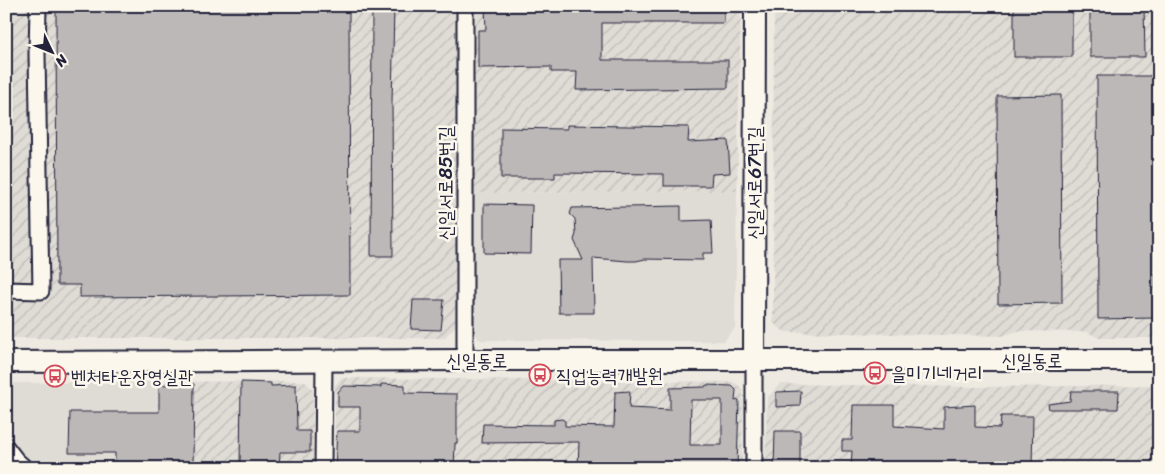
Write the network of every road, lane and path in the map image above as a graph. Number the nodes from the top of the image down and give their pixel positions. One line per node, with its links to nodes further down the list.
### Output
1 (38, 6): 4 (street)
2 (465, 6): 5 (street, 신일서로85번길)
3 (755, 6): 6 (main road, 신일서로67번길)
4 (6, 290)
5 (465, 360): 6 (main road, 신일동로); 8 (main road, 신일동로)
6 (754, 360): 7 (main road, 신일동로); 13 (street)
7 (1159, 360)
8 (324, 361): 9 (main road, 신일동로); 12 (street)
9 (6, 362)
10 (6, 447): 11 (street)
11 (25, 468)
12 (323, 468)
13 (754, 468)

